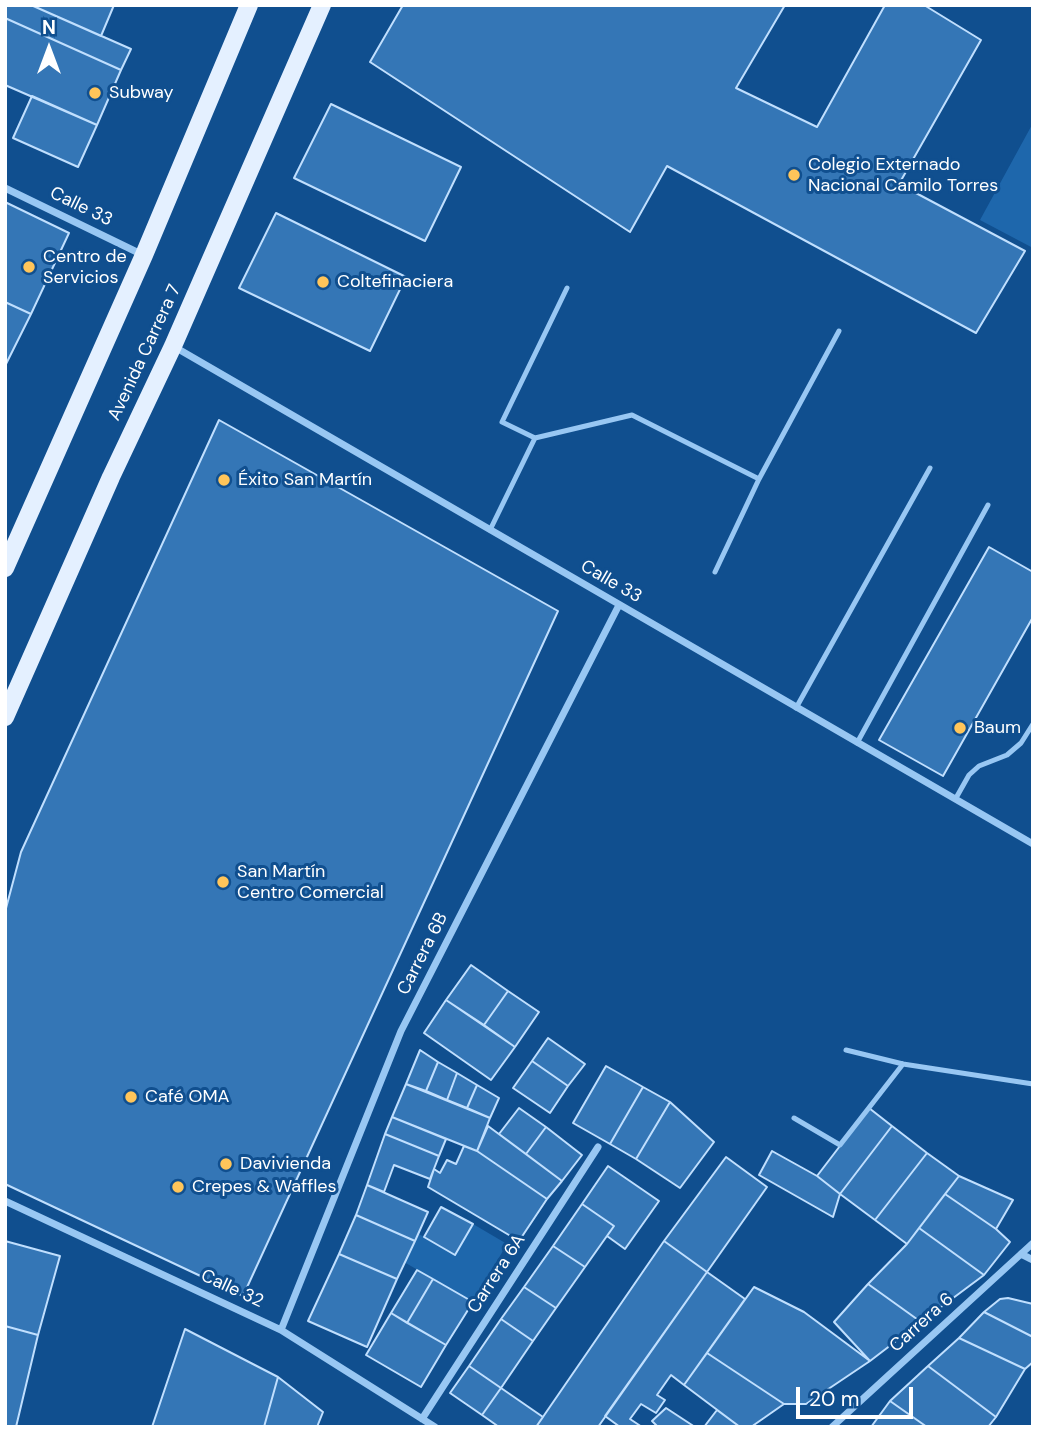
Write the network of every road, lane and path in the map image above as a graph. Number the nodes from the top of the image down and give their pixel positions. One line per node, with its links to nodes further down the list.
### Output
1 (249, 5): 4 (main road)
2 (322, 5): 7 (main road, Avenida Carrera 7)
3 (5, 188): 4 (street, Calle 33)
4 (144, 255): 13 (main road)
5 (567, 288): 8 (lane)
6 (839, 331): 10 (lane)
7 (173, 346): 12 (street, Calle 33); 17 (main road, Avenida Carrera 7)
8 (536, 438): 10 (lane); 12 (lane)
9 (930, 468): 16 (lane)
10 (759, 479): 14 (lane)
11 (988, 505): 19 (lane)
12 (489, 530): 15 (street, Calle 33)
13 (5, 568)
14 (715, 572)
15 (619, 604): 16 (street, Calle 33); 31 (street, Carrera 6B)
16 (796, 708): 19 (street, Calle 33)
17 (5, 717)
18 (1033, 724): 20 (lane)
19 (857, 743): 20 (street, Calle 33)
20 (956, 798): 21 (street, Calle 33)
21 (1033, 844)
22 (846, 1050): 23 (lane)
23 (903, 1064): 24 (lane); 25 (lane)
24 (1033, 1084)
25 (794, 1118)
26 (598, 1147): 32 (street, Carrera 6A)
27 (5, 1200): 31 (street, Calle 32)
28 (1033, 1243): 29 (street, Carrera 6)
29 (1021, 1254): 30 (street); 34 (street, Carrera 6)
30 (1033, 1260)
31 (281, 1330): 32 (street, Calle 32)
32 (422, 1419): 33 (street, Calle 32)
33 (435, 1427)
34 (832, 1427)

